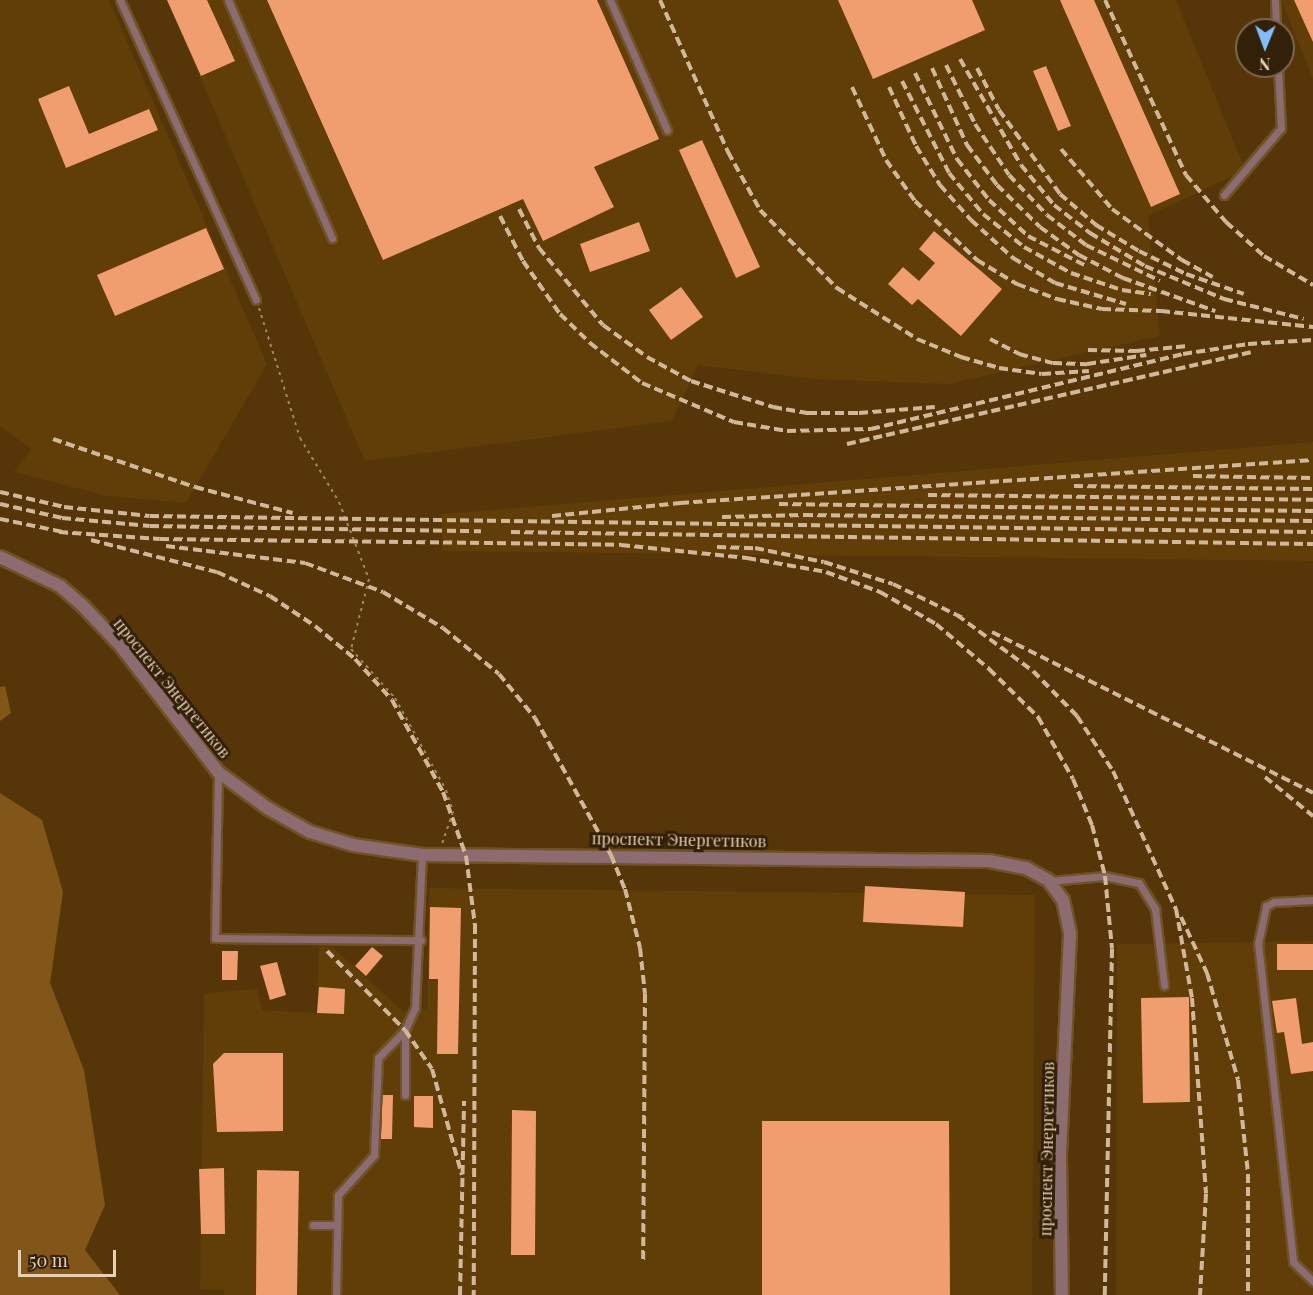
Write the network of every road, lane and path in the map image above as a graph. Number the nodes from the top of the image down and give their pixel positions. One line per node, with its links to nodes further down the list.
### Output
1 (120, 0): 10 (lane)
2 (228, 0): 9 (lane)
3 (610, 0): 7 (lane)
4 (1275, 0): 5 (lane)
5 (1276, 18)
6 (1279, 78): 8 (lane)
7 (667, 130)
8 (1224, 195)
9 (332, 238)
10 (256, 300): 14 (path)
11 (0, 556): 12 (street, проспект Энергетиков)
12 (218, 772): 13 (street, проспект Энергетиков); 17 (lane)
13 (422, 855): 14 (street, проспект Энергетиков); 17 (lane)
14 (439, 855): 15 (street, проспект Энергетиков)
15 (1049, 881): 18 (lane); 25 (street, проспект Энергетиков)
16 (1313, 900): 23 (lane)
17 (421, 939): 19 (lane)
18 (1164, 985)
19 (405, 1030): 20 (lane); 22 (lane)
20 (405, 1095)
21 (313, 1225): 22 (lane)
22 (337, 1225): 24 (lane)
23 (1313, 1281)
24 (336, 1295)
25 (1062, 1295)

